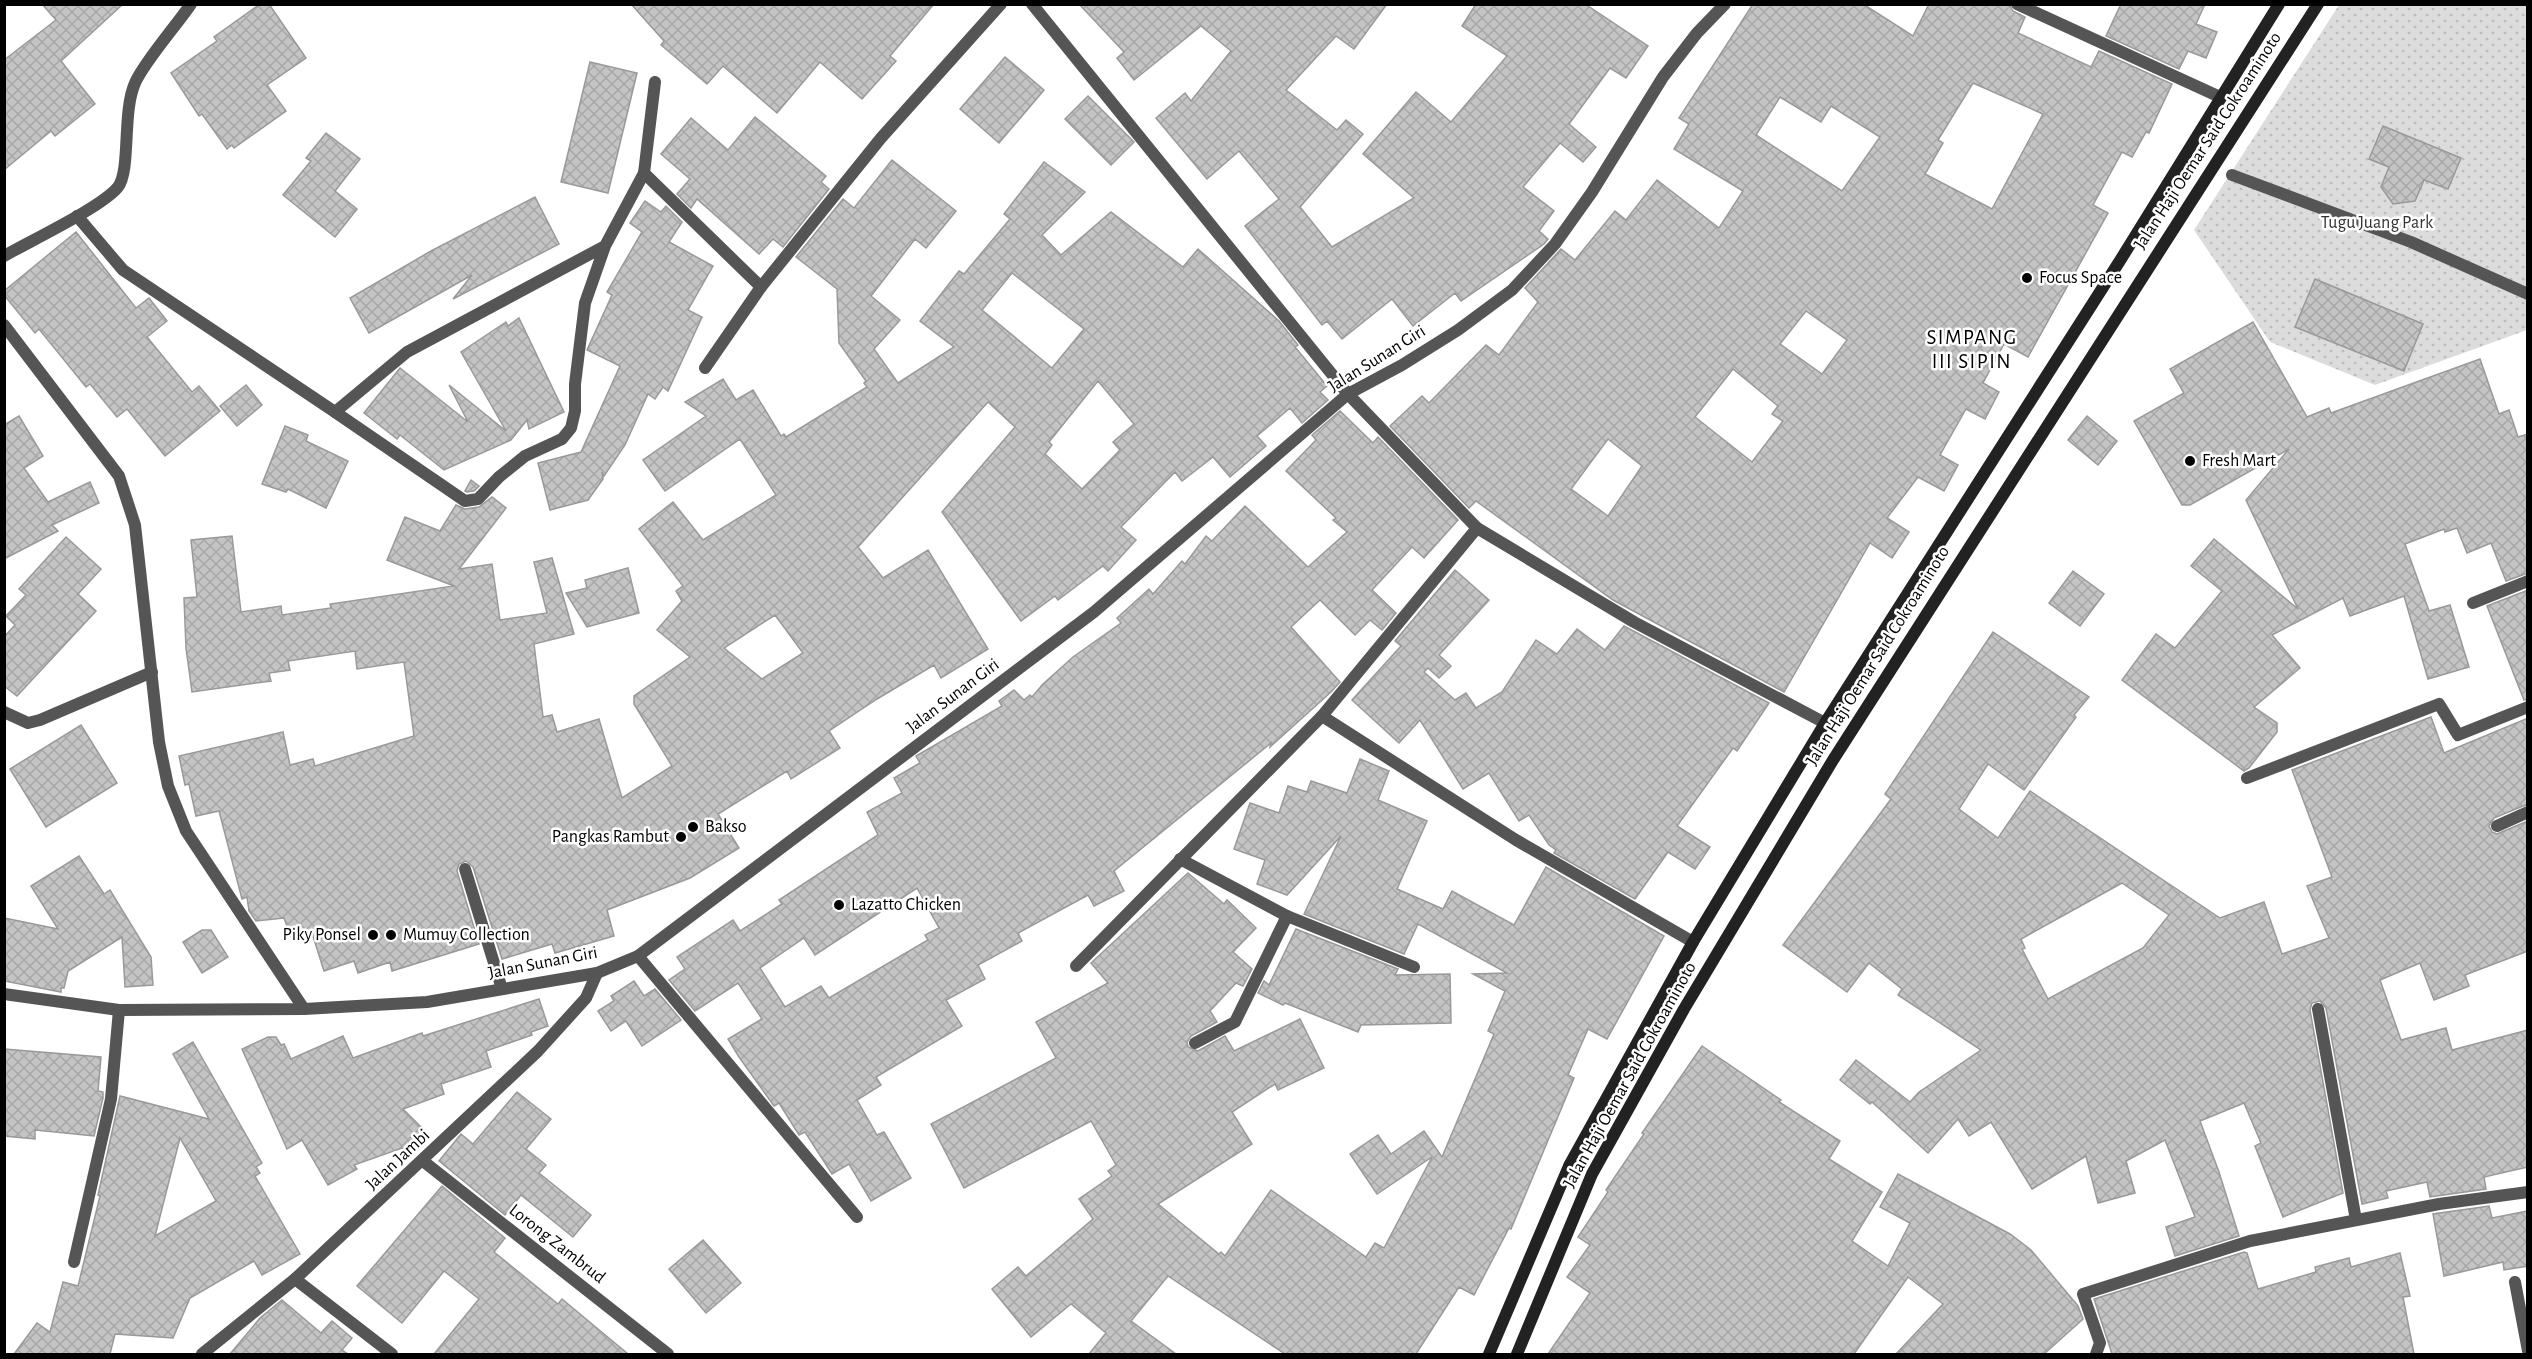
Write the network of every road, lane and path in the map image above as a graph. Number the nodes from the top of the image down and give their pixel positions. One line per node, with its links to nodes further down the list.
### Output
1 (191, 4): 12 (street)
2 (1001, 4): 15 (street)
3 (1032, 4): 19 (street)
4 (1725, 4): 19 (street, Jalan Sunan Giri)
5 (2017, 4): 9 (street)
6 (2279, 4): 9 (main road, Jalan Haji Oemar Said Cokroaminoto)
7 (2318, 4): 58 (main road, Jalan Haji Oemar Said Cokroaminoto)
8 (654, 82): 10 (street)
9 (2220, 97): 28 (main road, Jalan Haji Oemar Said Cokroaminoto)
10 (644, 173): 13 (street); 15 (street)
11 (2232, 175): 16 (street)
12 (77, 216): 14 (street); 20 (street)
13 (605, 246): 20 (street); 20 (street)
14 (4, 256)
15 (762, 286): 18 (street)
16 (2528, 294)
17 (4, 325): 24 (street)
18 (705, 368)
19 (1348, 394): 21 (street); 36 (street, Jalan Sunan Giri)
20 (334, 412)
21 (1477, 528): 27 (street); 28 (street)
22 (2528, 581): 23 (street)
23 (2474, 603)
24 (152, 672): 26 (street); 42 (street)
25 (2528, 707): 29 (street)
26 (4, 712)
27 (1322, 716): 32 (street); 35 (street)
28 (1825, 723): 35 (main road, Jalan Haji Oemar Said Cokroaminoto)
29 (2247, 778)
30 (2528, 812): 31 (street)
31 (2497, 826)
32 (1180, 859): 34 (street); 37 (street)
33 (465, 869): 40 (street)
34 (1287, 916): 38 (street); 45 (street)
35 (1693, 942): 57 (main road, Jalan Haji Oemar Said Cokroaminoto)
36 (638, 956): 39 (street, Jalan Sunan Giri); 48 (street)
37 (1076, 966)
38 (1414, 967)
39 (597, 973): 40 (street, Jalan Sunan Giri); 46 (street, Jalan Jambi)
40 (502, 990): 42 (street, Jalan Sunan Giri)
41 (4, 994): 44 (street, Jalan Sunan Giri)
42 (304, 1009): 44 (street, Jalan Sunan Giri)
43 (2318, 1009): 49 (street)
44 (119, 1010): 50 (street)
45 (1195, 1043)
46 (423, 1161): 51 (street, Jalan Jambi); 56 (street, Lorong Zambrud)
47 (2528, 1192): 49 (street)
48 (857, 1217)
49 (2356, 1220): 59 (street)
50 (74, 1262)
51 (295, 1279): 54 (street, Jalan Jambi); 55 (street)
52 (2515, 1282): 53 (street)
53 (2528, 1351)
54 (202, 1354)
55 (392, 1354)
56 (668, 1354)
57 (1489, 1354)
58 (1517, 1354)
59 (2096, 1354)

